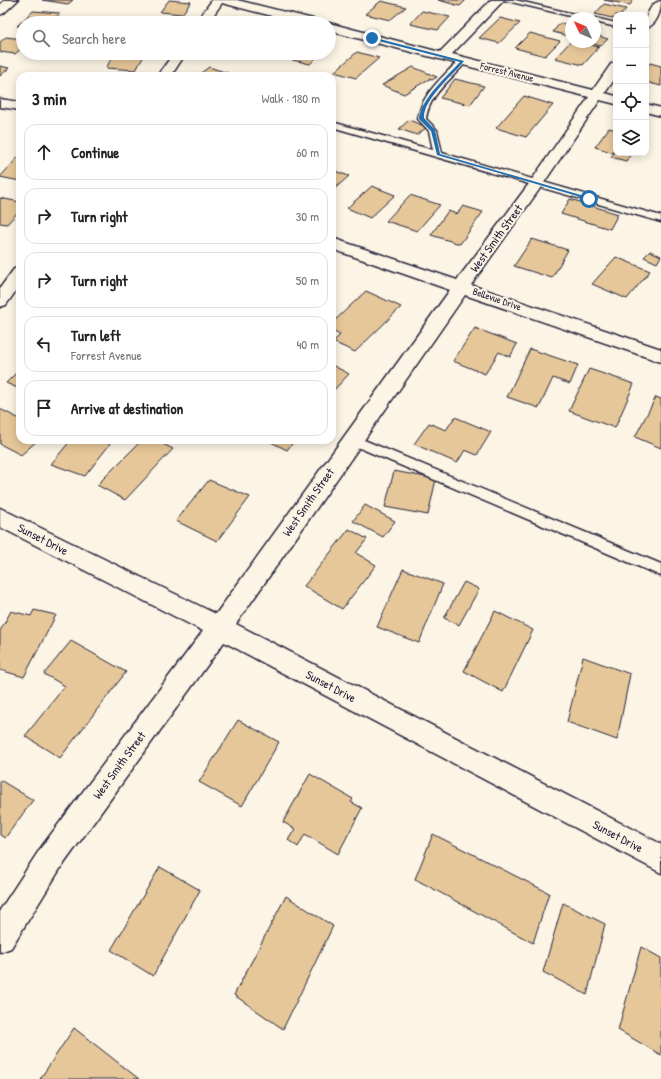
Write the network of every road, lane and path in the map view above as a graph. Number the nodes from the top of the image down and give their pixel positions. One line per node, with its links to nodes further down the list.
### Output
1 (12, 0): 7 (street)
2 (218, 0): 9 (street)
3 (223, 0): 10 (street)
4 (498, 0): 15 (street)
5 (506, 0): 8 (lane)
6 (661, 4): 11 (street)
7 (0, 12)
8 (565, 13)
9 (207, 16)
10 (286, 16)
11 (649, 20)
12 (601, 21): 13 (lane)
13 (613, 24)
14 (336, 29): 15 (street, Forrest Avenue)
15 (443, 56): 17 (street, Forrest Avenue)
16 (175, 60): 18 (street)
17 (463, 61): 20 (street, Forrest Avenue); 26 (lane)
18 (167, 72)
19 (613, 76): 20 (street, West Smith Street)
20 (606, 98): 27 (street, West Smith Street)
21 (0, 103): 22 (street)
22 (16, 105)
23 (649, 109): 24 (street)
24 (661, 112)
25 (336, 125): 26 (lane)
26 (438, 154): 27 (lane)
27 (536, 184): 28 (lane); 31 (street, West Smith Street)
28 (661, 219)
29 (336, 244): 31 (street, Bellevue Drive)
30 (16, 279): 32 (street)
31 (461, 286): 33 (street, Bellevue Drive); 34 (street, West Smith Street)
32 (0, 301)
33 (661, 356)
34 (352, 440): 36 (lane); 37 (street, West Smith Street)
35 (0, 517): 37 (street, Sunset Drive)
36 (661, 570)
37 (220, 628): 38 (street, Sunset Drive); 39 (street, West Smith Street)
38 (661, 859)
39 (0, 935)

